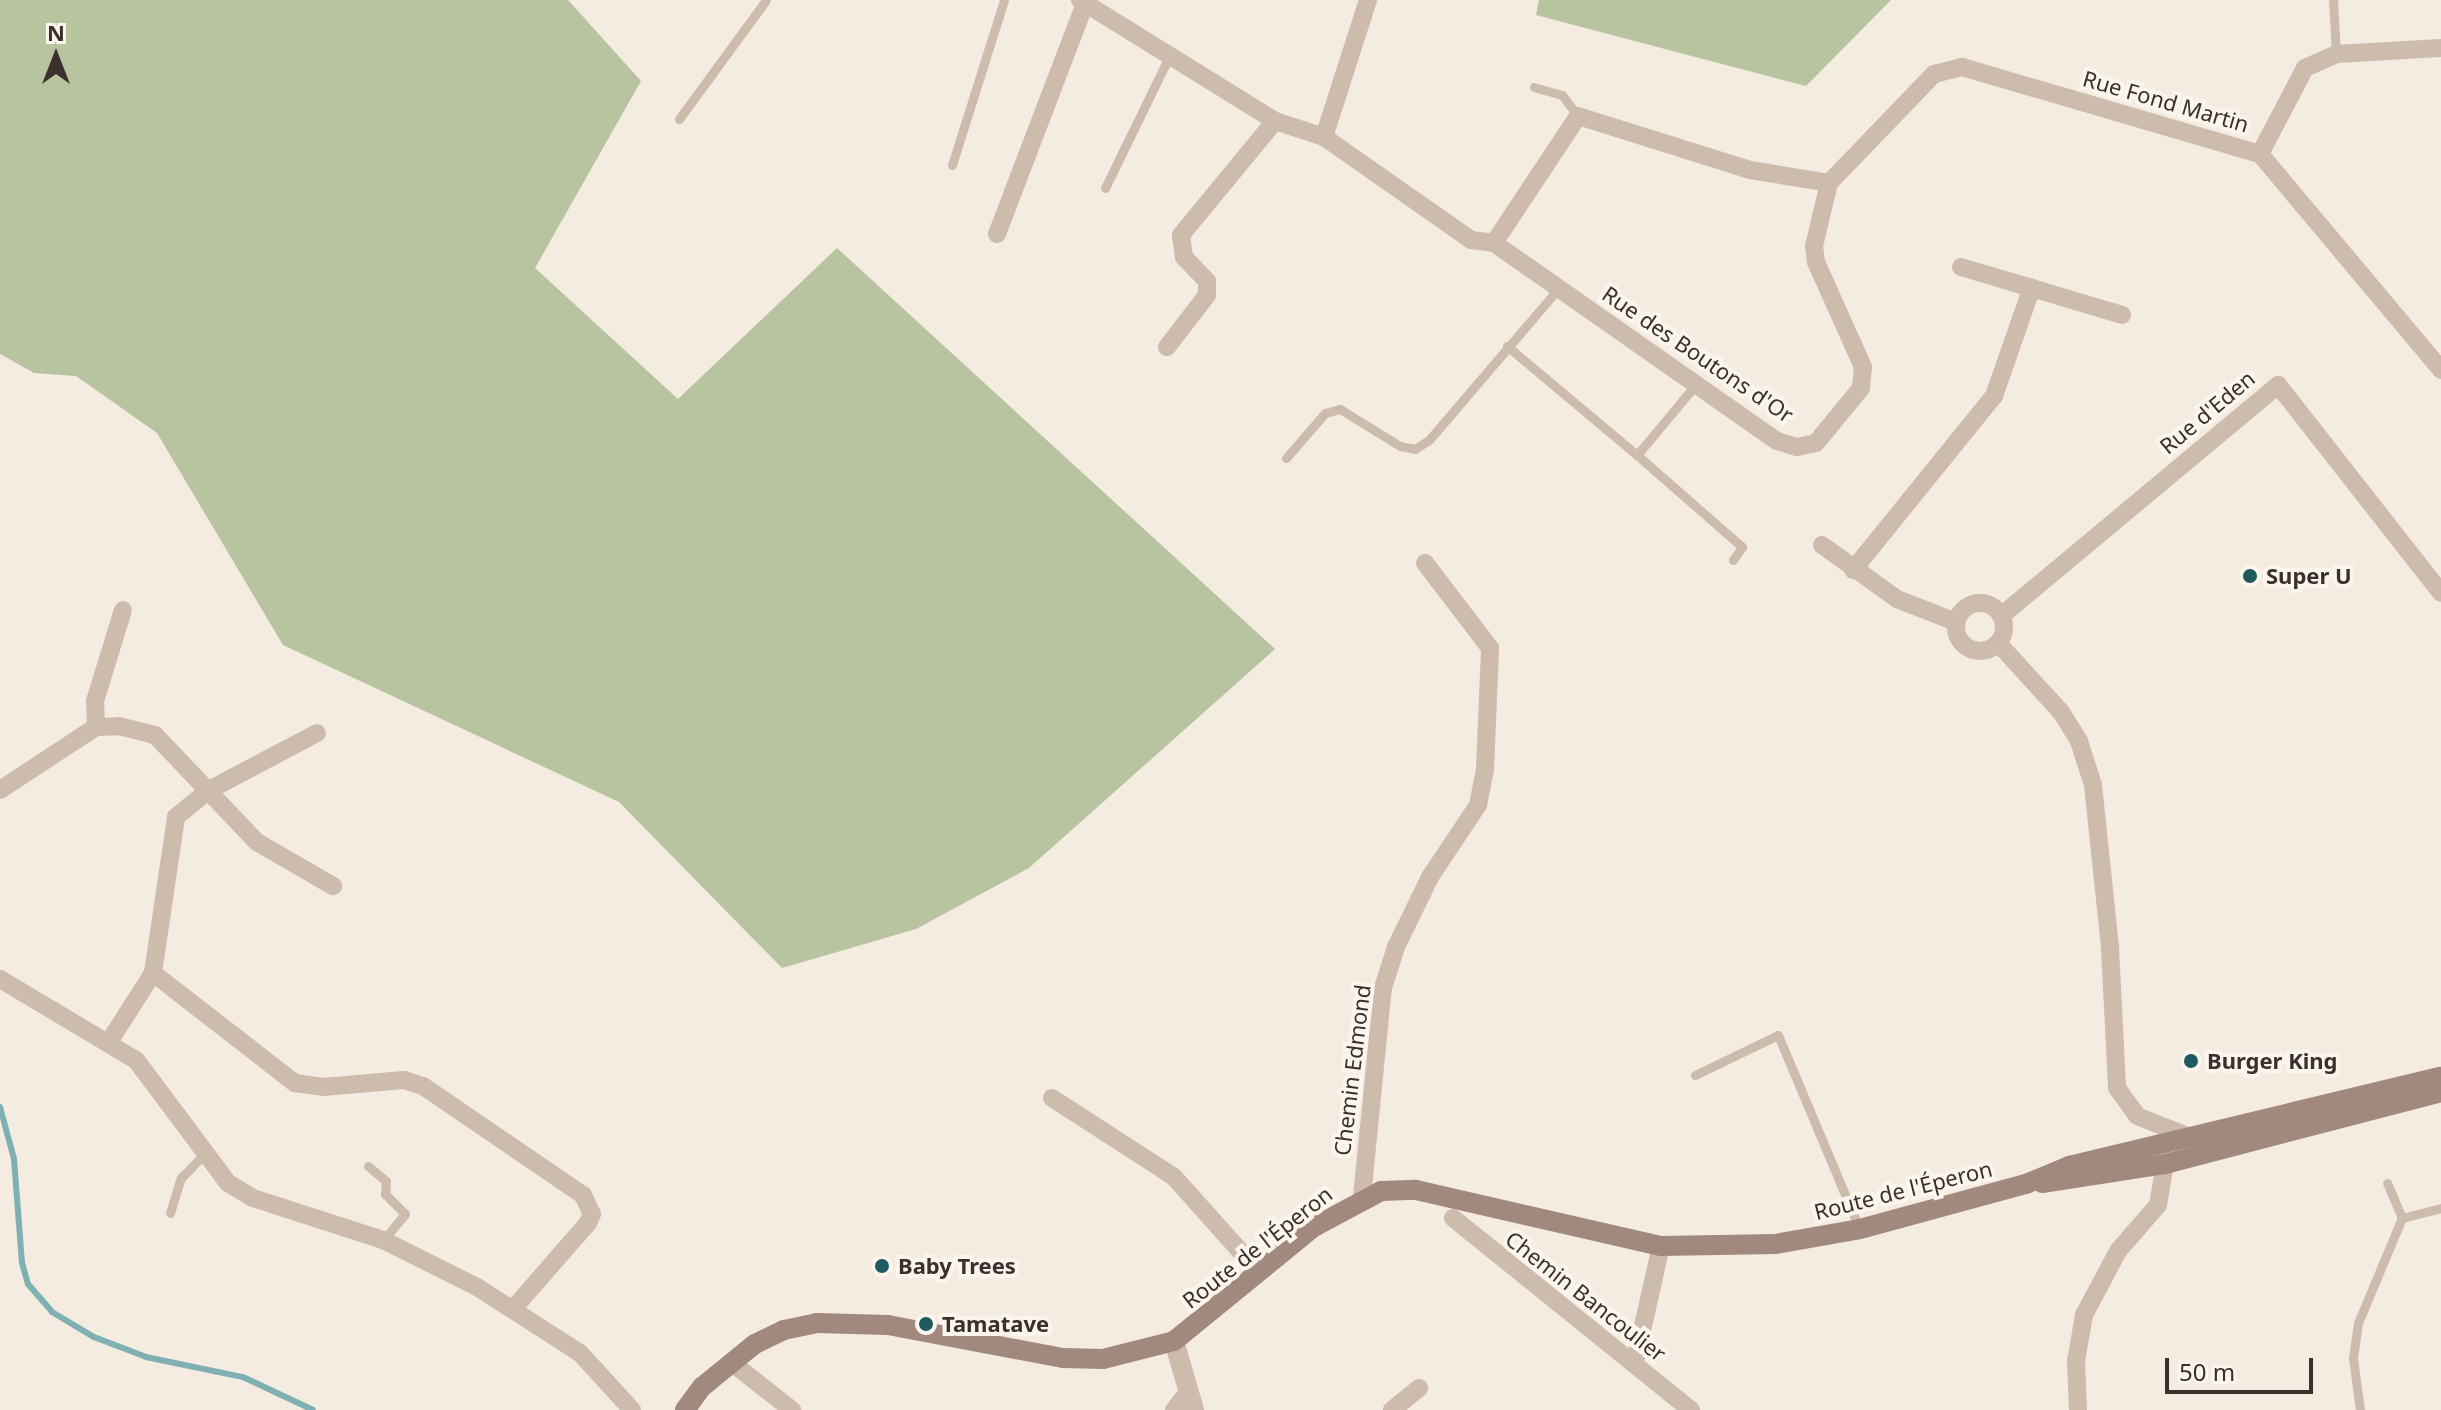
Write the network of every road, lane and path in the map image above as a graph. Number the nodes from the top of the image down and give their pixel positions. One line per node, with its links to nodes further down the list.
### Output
1 (766, 0): 11 (lane)
2 (1004, 0): 15 (lane)
3 (1368, 0): 13 (street)
4 (2333, 0): 7 (lane)
5 (1083, 2): 8 (street, Rue des Boutons d'Or); 18 (street)
6 (2441, 48): 7 (street)
7 (2336, 54): 14 (street)
8 (1170, 55): 12 (street, Rue des Boutons d'Or); 17 (lane)
9 (1534, 87): 10 (lane)
10 (1578, 116): 16 (street); 19 (street)
11 (679, 119)
12 (1275, 121): 13 (street, Rue des Boutons d'Or); 25 (street)
13 (1324, 137): 19 (street, Rue des Boutons d'Or)
14 (2260, 154): 16 (street, Rue Fond Martin); 26 (street, Rue Fond Martin)
15 (952, 165)
16 (1829, 183): 27 (street, Rue des Boutons d'Or)
17 (1105, 188)
18 (997, 234)
19 (1494, 243): 22 (street, Rue des Boutons d'Or)
20 (1961, 267): 21 (street)
21 (2032, 287): 23 (street); 33 (street)
22 (1559, 288): 24 (lane); 27 (street, Rue des Boutons d'Or)
23 (2122, 315)
24 (1507, 346): 28 (lane); 29 (lane)
25 (1167, 347)
26 (2441, 370)
27 (1697, 383): 28 (lane)
28 (1637, 455): 31 (lane)
29 (1286, 458)
30 (1822, 545): 33 (street)
31 (1733, 560)
32 (1425, 563): 58 (street, Chemin Edmond)
33 (1853, 570): 37 (street)
34 (2441, 593): 36 (street, Rue d'Eden)
35 (123, 610): 39 (street)
36 (2001, 616): 37 (street); 38 (street)
37 (1956, 622): 38 (street)
38 (1998, 643): 52 (street)
39 (96, 727): 41 (street); 42 (street)
40 (317, 733): 42 (street)
41 (0, 790)
42 (209, 790): 43 (street); 44 (street)
43 (333, 886)
44 (153, 973): 46 (street); 67 (street)
45 (0, 979): 46 (street)
46 (109, 1042): 53 (street)
47 (1695, 1075): 63 (lane)
48 (2441, 1077): 51 (main road, Route de l'Éperon)
49 (2441, 1092): 54 (main road, Route de l'Éperon)
50 (1052, 1098): 66 (street)
51 (2241, 1128): 52 (main road, Route de l'Éperon); 54 (main road)
52 (2195, 1139): 57 (main road, Route de l'Éperon)
53 (205, 1153): 60 (lane); 64 (street)
54 (2165, 1164): 57 (main road, Route de l'Éperon); 79 (street)
55 (368, 1166): 64 (lane)
56 (2387, 1183): 62 (lane)
57 (2026, 1184): 63 (main road, Route de l'Éperon)
58 (1362, 1197): 65 (main road, Route de l'Éperon); 66 (main road, Route de l'Éperon)
59 (2441, 1208): 62 (lane)
60 (170, 1213)
61 (1453, 1218): 70 (street, Chemin Bancoulier)
62 (2402, 1218): 80 (lane)
63 (1860, 1229): 65 (main road, Route de l'Éperon)
64 (383, 1240): 67 (street)
65 (1661, 1246): 70 (street)
66 (1259, 1272): 68 (main road, Route de l'Éperon)
67 (513, 1309): 73 (street)
68 (1174, 1341): 69 (main road, Route de l'Éperon); 72 (street)
69 (731, 1362): 74 (main road, Route de l'Éperon); 75 (street)
70 (1635, 1362): 78 (street, Chemin Bancoulier)
71 (1419, 1388): 77 (street)
72 (1192, 1400): 76 (street)
73 (632, 1410)
74 (685, 1410)
75 (792, 1410)
76 (1174, 1410)
77 (1392, 1410)
78 (1691, 1410)
79 (2078, 1410)
80 (2360, 1410)

